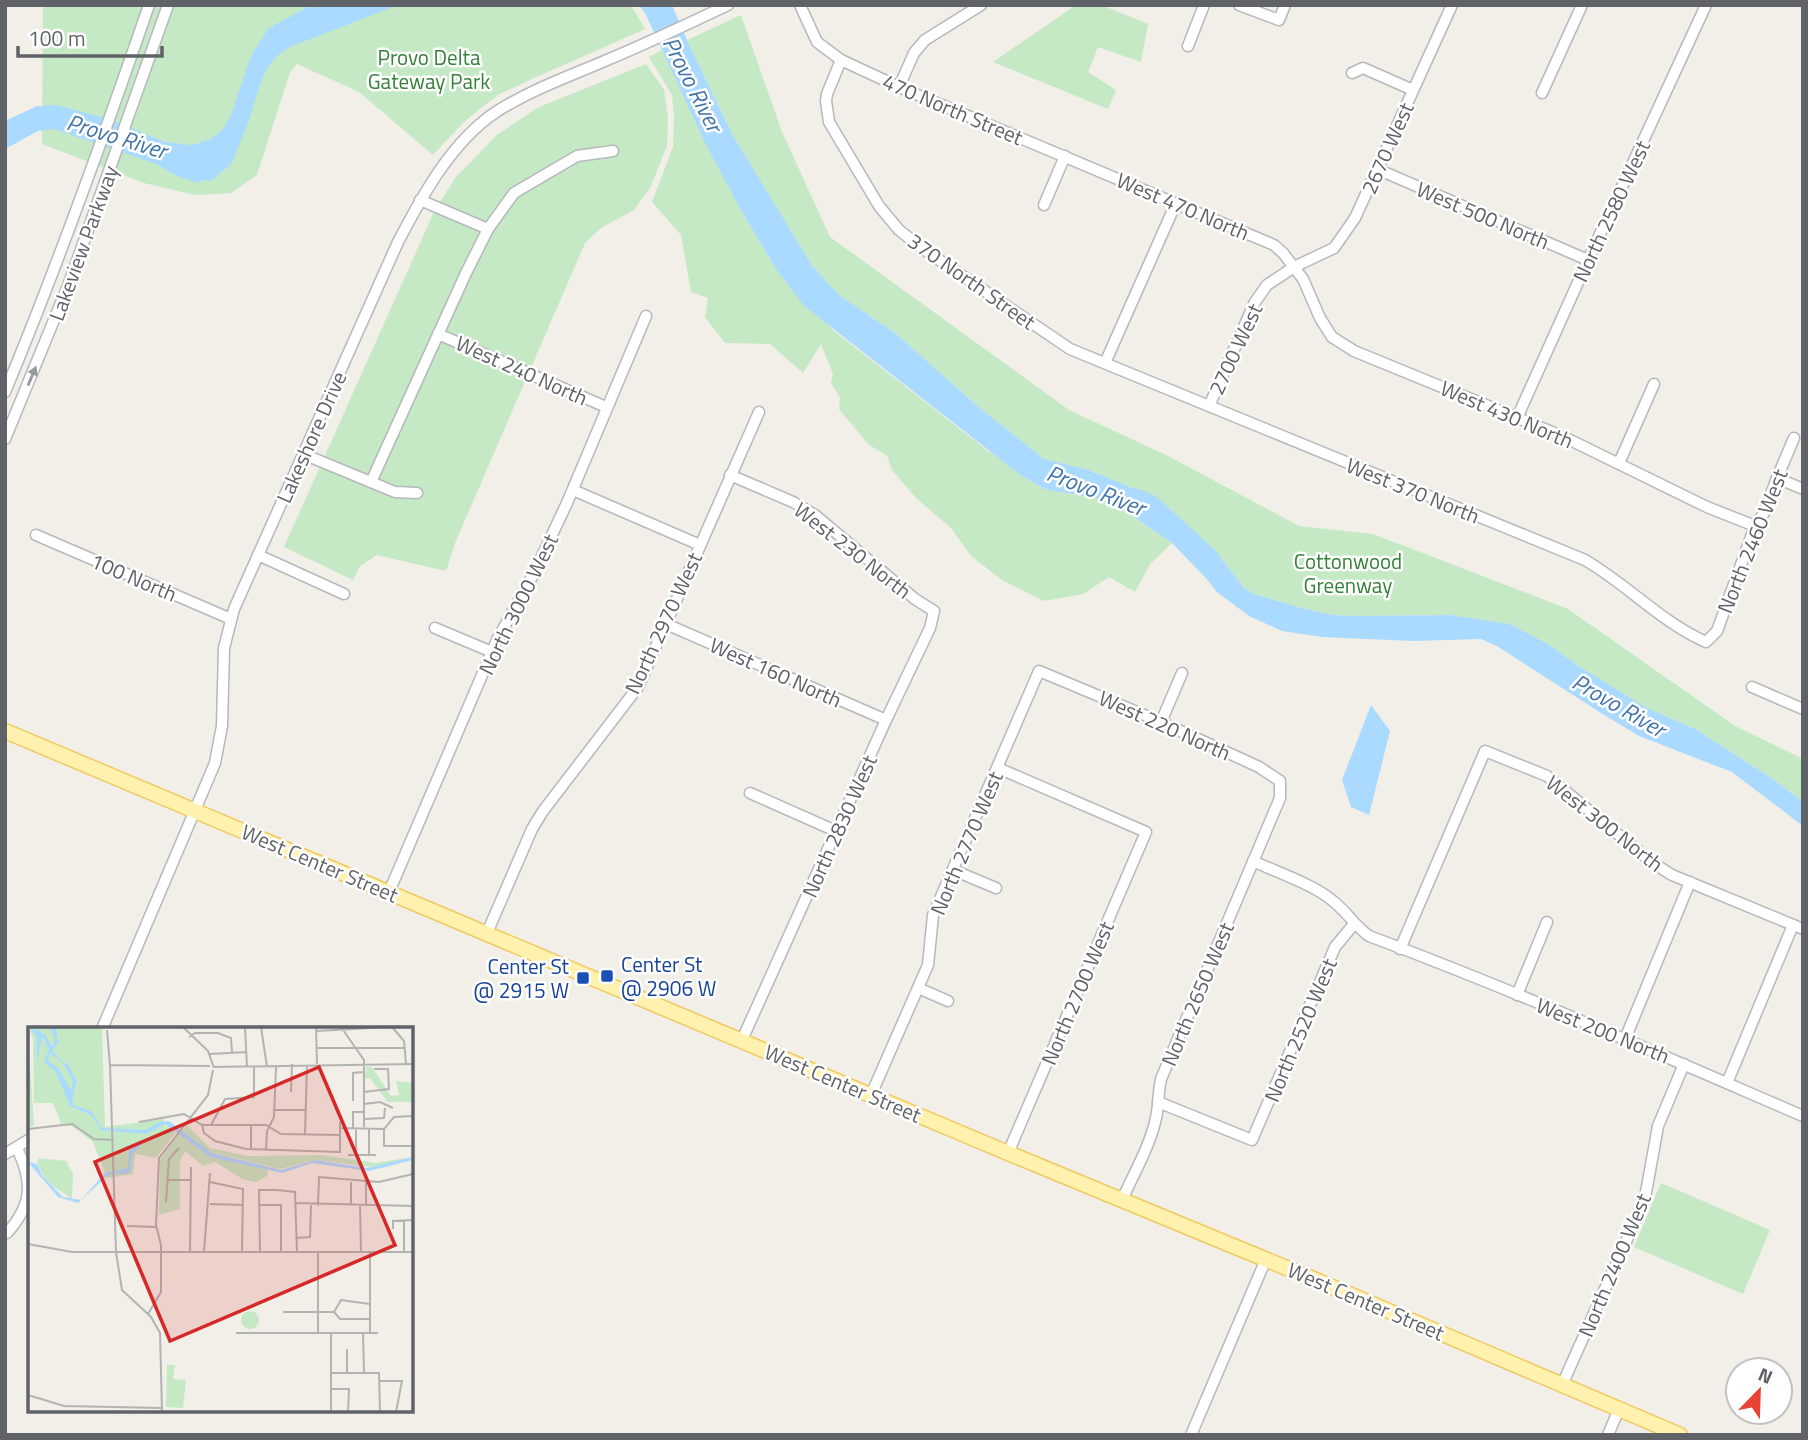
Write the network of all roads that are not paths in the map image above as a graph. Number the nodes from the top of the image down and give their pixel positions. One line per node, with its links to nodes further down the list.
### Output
1 (149, 5): 31 (street, Lakeview Parkway)
2 (168, 5): 37 (street, Lakeview Parkway, one-way to 2)
3 (728, 5): 21 (street, Lakeshore Drive)
4 (800, 5): 13 (street)
5 (981, 5): 15 (street)
6 (1204, 5): 12 (street)
7 (1239, 5): 8 (street)
8 (1285, 5)
9 (1452, 5): 16 (street, 2670 West)
10 (1582, 5): 17 (street)
11 (1706, 5): 25 (street, North 2580 West)
12 (1188, 46)
13 (841, 60): 15 (street, 470 North Street); 29 (street, 370 North Street)
14 (1352, 73): 16 (street)
15 (899, 87): 19 (street, 470 North Street)
16 (1413, 90): 20 (street, 2670 West)
17 (1542, 93)
18 (613, 151): 24 (street)
19 (1065, 156): 22 (street, West 470 North); 23 (street)
20 (1377, 169): 25 (street, West 500 North); 26 (street, 2670 West)
21 (420, 200): 24 (street); 38 (street, Lakeshore Drive)
22 (1175, 203): 26 (street, West 470 North); 29 (street)
23 (1044, 205)
24 (488, 229): 28 (street)
25 (1588, 260): 35 (street, North 2580 West)
26 (1294, 267): 32 (street, 2700 West); 35 (street, West 430 North)
27 (646, 316): 33 (street, North 3000 West)
28 (439, 334): 33 (street, West 240 North); 42 (street)
29 (1105, 363): 32 (street, West 370 North)
30 (1654, 384): 39 (street)
31 (5, 392)
32 (1209, 406): 55 (street, West 370 North)
33 (606, 407): 44 (street, North 3000 West)
34 (759, 412): 40 (street, North 2970 West)
35 (1517, 418): 39 (street, West 430 North)
36 (1794, 438): 41 (street, North 2460 West)
37 (5, 439)
38 (303, 454): 42 (street); 49 (street, Lakeshore Drive)
39 (1619, 463): 46 (street, West 430 North)
40 (730, 475): 48 (street, North 2970 West); 51 (street, West 230 North)
41 (1777, 478): 43 (street); 46 (street, North 2460 West)
42 (371, 482): 45 (street)
43 (1803, 489)
44 (573, 490): 48 (street); 56 (street, North 3000 West)
45 (418, 493)
46 (1755, 526): 55 (street, North 2460 West)
47 (36, 535): 52 (street, 100 North)
48 (700, 545): 53 (street, North 2970 West)
49 (258, 555): 50 (street); 52 (street, Lakeshore Drive)
50 (344, 594)
51 (934, 611): 61 (street, North 2830 West)
52 (231, 619): 67 (street, Lakeshore Drive)
53 (666, 624): 61 (street, West 160 North); 77 (street, North 2970 West)
54 (435, 628): 56 (street)
55 (1706, 642)
56 (492, 652): 73 (street, North 3000 West)
57 (1039, 671): 62 (street, West 220 North); 64 (street, North 2770 West)
58 (1182, 673): 62 (street)
59 (1752, 687): 60 (street)
60 (1802, 708)
61 (886, 720): 68 (street, North 2830 West)
62 (1161, 722): 65 (street, West 220 North)
63 (5, 731): 67 (main road, West Center Street)
64 (998, 768): 70 (street, North 2770 West); 92 (street, North 2700 West)
65 (1281, 789): 69 (street, North 2650 West)
66 (750, 793): 68 (street)
67 (195, 810): 73 (main road, West Center Street); 82 (street, Lakeshore Drive)
68 (838, 832): 84 (street, North 2830 West)
69 (1253, 861): 75 (street, West 200 North); 88 (street, North 2650 West)
70 (953, 870): 72 (street); 79 (street, North 2770 West)
71 (1690, 882): 76 (street, West 300 North); 78 (street, West 300 North); 83 (street)
72 (996, 888)
73 (389, 892): 77 (main road, West Center Street)
74 (1547, 922): 80 (street)
75 (1354, 923): 78 (street, West 200 North); 88 (street, North 2520 West)
76 (1798, 927): 86 (street)
77 (487, 933): 84 (main road, West Center Street)
78 (1400, 949): 80 (street, West 200 North)
79 (918, 988): 81 (street); 87 (street, North 2770 West)
80 (1517, 995): 83 (street, West 200 North)
81 (948, 1001)
82 (103, 1027)
83 (1625, 1039): 85 (street, West 200 North)
84 (742, 1040): 87 (main road, West Center Street)
85 (1684, 1063): 86 (street, West 200 North); 99 (street, North 2400 West)
86 (1727, 1083): 89 (street, West 200 North)
87 (871, 1095): 92 (main road, West Center Street)
88 (1158, 1102): 96 (street, North 2650 West)
89 (1803, 1116)
90 (28, 1140): 91 (street)
91 (18, 1147): 93 (street); 94 (street)
92 (1008, 1153): 96 (main road, West Center Street)
93 (5, 1154)
94 (28, 1178)
95 (28, 1191): 97 (street)
96 (1122, 1200): 98 (main road, West Center Street)
97 (7, 1233)
98 (1266, 1259): 99 (main road, West Center Street); 101 (street)
99 (1562, 1385): 100 (main road, West Center Street)
100 (1619, 1409): 102 (street); 103 (main road, West Center Street)
101 (1191, 1435)
102 (1608, 1435)
103 (1680, 1435)

